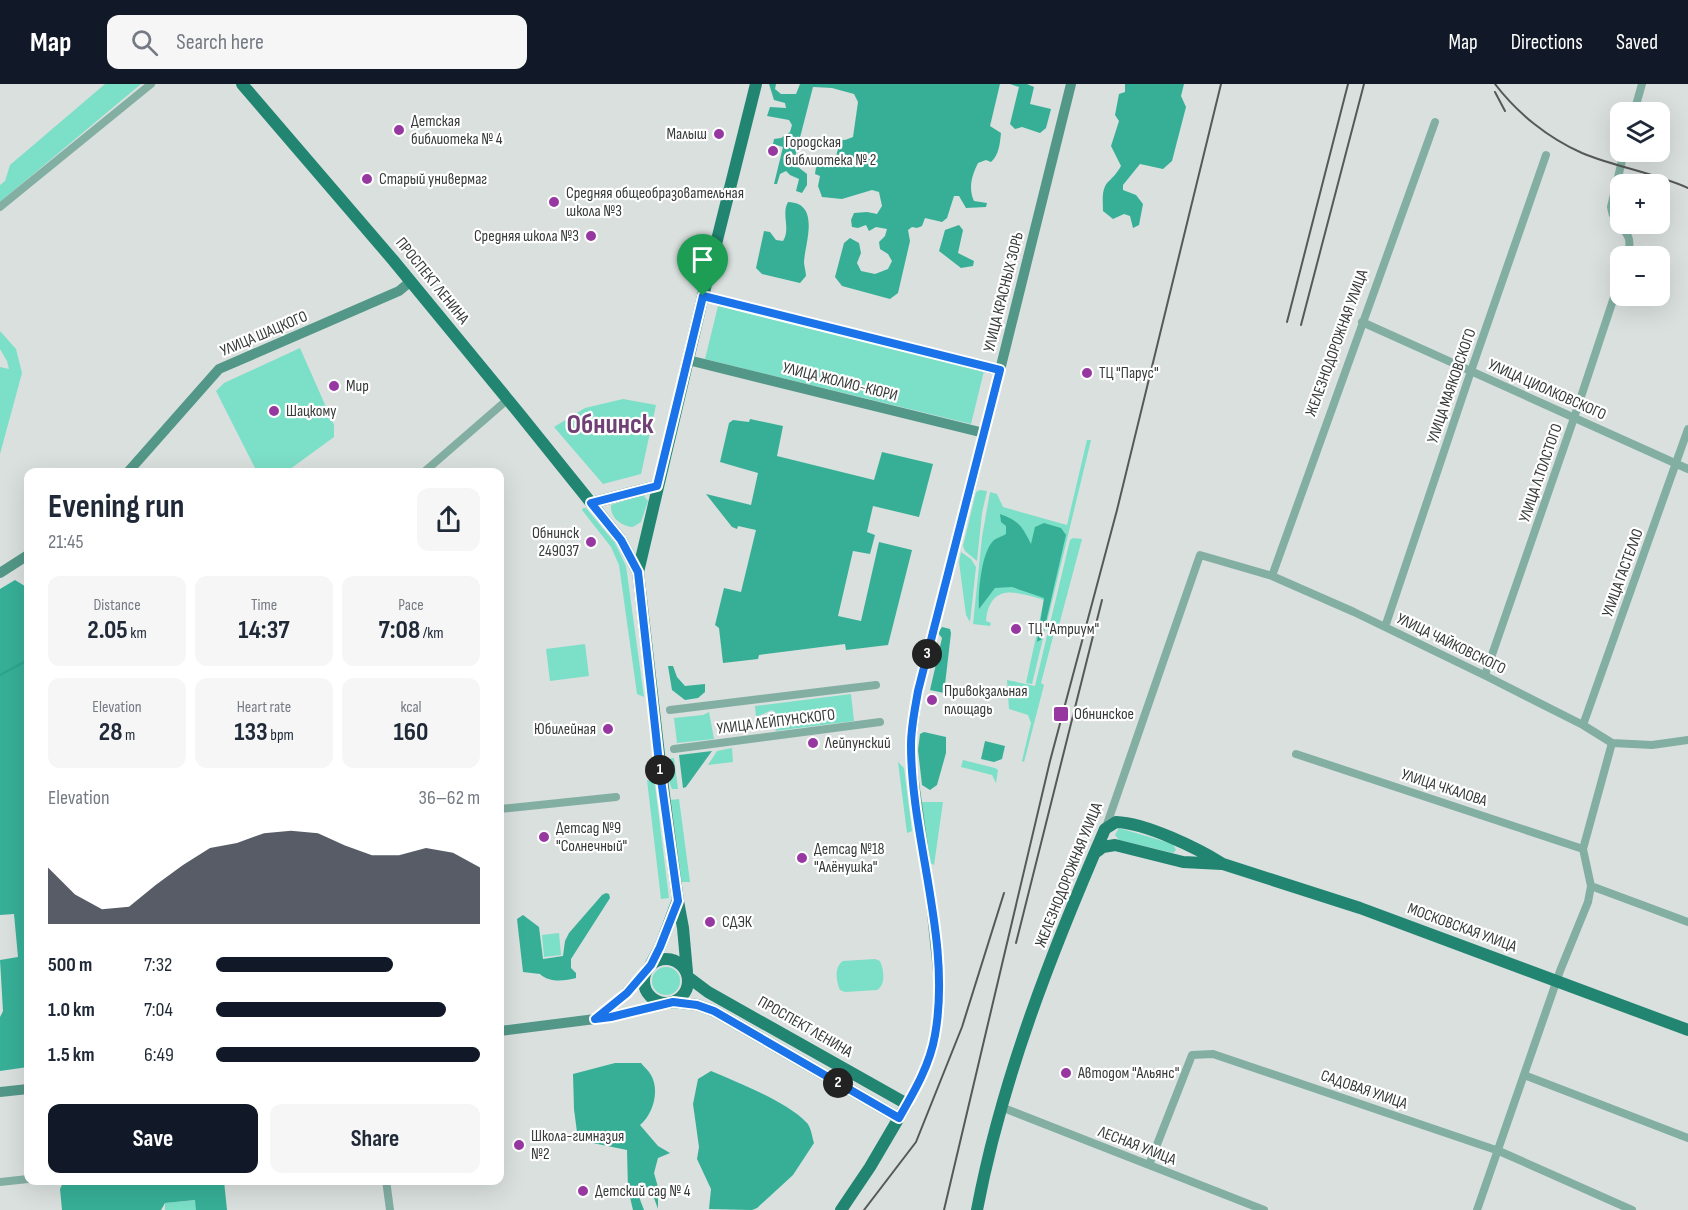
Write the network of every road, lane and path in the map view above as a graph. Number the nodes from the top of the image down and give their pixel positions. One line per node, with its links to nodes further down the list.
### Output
1 (151, 84): 10 (street)
2 (242, 84): 12 (main road, ПРОСПЕКТ ЛЕНИНА)
3 (756, 84): 13 (main road)
4 (1071, 84): 17 (street, УЛИЦА КРАСНЫХ ЗОРЬ)
5 (1642, 84): 6 (street)
6 (1637, 102)
7 (1435, 122): 15 (street, ЖЕЛЕЗНОДОРОЖНАЯ УЛИЦА)
8 (1546, 155): 18 (street, УЛИЦА МАЯКОВСКОГО)
9 (1621, 162): 11 (street)
10 (0, 207)
11 (1630, 246)
12 (411, 281): 19 (main road, ПРОСПЕКТ ЛЕНИНА); 24 (street, УЛИЦА ШАЦКОГО)
13 (703, 296): 16 (main road); 17 (street)
14 (1611, 306): 20 (street, УЛИЦА Л.ТОЛСТОГО)
15 (1362, 322): 18 (street, УЛИЦА ЦИОЛКОВСКОГО); 33 (street, ЖЕЛЕЗНОДОРОЖНАЯ УЛИЦА)
16 (688, 360): 22 (street, УЛИЦА ЖОЛИО-КЮРИ); 27 (main road)
17 (1000, 370): 22 (street, УЛИЦА КРАСНЫХ ЗОРЬ)
18 (1471, 370): 20 (street, УЛИЦА ЦИОЛКОВСКОГО); 34 (street, УЛИЦА МАЯКОВСКОГО)
19 (507, 400): 25 (street); 28 (main road, ПРОСПЕКТ ЛЕНИНА)
20 (1574, 418): 23 (street, УЛИЦА ЦИОЛКОВСКОГО); 35 (street, УЛИЦА Л.ТОЛСТОГО)
21 (1688, 429): 23 (street, УЛИЦА ГАСТЕЛЛО)
22 (984, 434): 68 (street, УЛИЦА КРАСНЫХ ЗОРЬ)
23 (1676, 464): 26 (street, УЛИЦА ЦИОЛКОВСКОГО); 39 (street, УЛИЦА ГАСТЕЛЛО)
24 (132, 468)
25 (429, 468)
26 (1688, 470)
27 (657, 486): 28 (main road); 31 (main road)
28 (591, 503): 31 (main road, ПРОСПЕКТ ЛЕНИНА)
29 (1200, 555): 33 (street, УЛИЦА ЧАЙКОВСКОГО); 45 (street, ЖЕЛЕЗНОДОРОЖНАЯ УЛИЦА)
30 (24, 558): 32 (street)
31 (638, 572): 56 (main road)
32 (0, 573)
33 (1272, 576): 34 (street, УЛИЦА ЧАЙКОВСКОГО)
34 (1385, 627): 35 (street, УЛИЦА ЧАЙКОВСКОГО)
35 (1485, 675): 39 (street, УЛИЦА ЧАЙКОВСКОГО)
36 (876, 685): 37 (street, УЛИЦА ЛЕЙПУНСКОГО)
37 (670, 710)
38 (880, 722): 42 (street, УЛИЦА ЛЕЙПУНСКОГО)
39 (1583, 725): 41 (street, УЛИЦА ЧАЙКОВСКОГО)
40 (1688, 740): 41 (street, УЛИЦА ЧАЙКОВСКОГО)
41 (1612, 742): 51 (street)
42 (674, 749)
43 (1296, 754): 51 (street, УЛИЦА ЧКАЛОВА)
44 (616, 797): 46 (street)
45 (1113, 808): 47 (street); 48 (street, ЖЕЛЕЗНОДОРОЖНАЯ УЛИЦА)
46 (504, 809)
47 (1122, 822): 48 (main road); 49 (main road, МОСКОВСКАЯ УЛИЦА)
48 (1105, 829): 50 (main road); 52 (main road, ЖЕЛЕЗНОДОРОЖНАЯ УЛИЦА)
49 (1175, 839): 53 (main road); 54 (main road, МОСКОВСКАЯ УЛИЦА)
50 (1115, 845): 52 (main road); 53 (main road, МОСКОВСКАЯ УЛИЦА)
51 (1583, 849): 55 (street)
52 (1095, 853): 69 (main road, ЖЕЛЕЗНОДОРОЖНАЯ УЛИЦА)
53 (1173, 859): 54 (main road, МОСКОВСКАЯ УЛИЦА)
54 (1223, 864): 60 (main road, МОСКОВСКАЯ УЛИЦА)
55 (1591, 886): 57 (street); 60 (street)
56 (678, 901): 58 (main road); 59 (main road)
57 (1688, 922)
58 (649, 967): 59 (main road); 61 (main road); 62 (street)
59 (688, 974): 61 (main road); 68 (main road, ПРОСПЕКТ ЛЕНИНА)
60 (1557, 981): 64 (main road, МОСКОВСКАЯ УЛИЦА); 65 (street)
61 (670, 1002): 62 (street, ПРОСПЕКТ ЛЕНИНА); 70 (main road, ПРОСПЕКТ ЛЕНИНА)
62 (595, 1019): 63 (street, ПРОСПЕКТ ЛЕНИНА)
63 (504, 1030)
64 (1688, 1030)
65 (1524, 1075): 71 (street); 72 (street)
66 (24, 1089): 67 (street)
67 (0, 1092)
68 (907, 1104): 70 (main road)
69 (1001, 1107): 73 (street, ЛЕСНАЯ УЛИЦА); 79 (main road, ЖЕЛЕЗНОДОРОЖНАЯ УЛИЦА)
70 (899, 1118): 78 (main road)
71 (1688, 1138)
72 (1499, 1151): 73 (street, САДОВАЯ УЛИЦА); 81 (street); 82 (street, САДОВАЯ УЛИЦА)
73 (1149, 1165): 80 (street, ЛЕСНАЯ УЛИЦА)
74 (24, 1179): 75 (street)
75 (0, 1182)
76 (387, 1185): 77 (street)
77 (390, 1210)
78 (841, 1210)
79 (977, 1210)
80 (1264, 1210)
81 (1478, 1210)
82 (1632, 1210)

